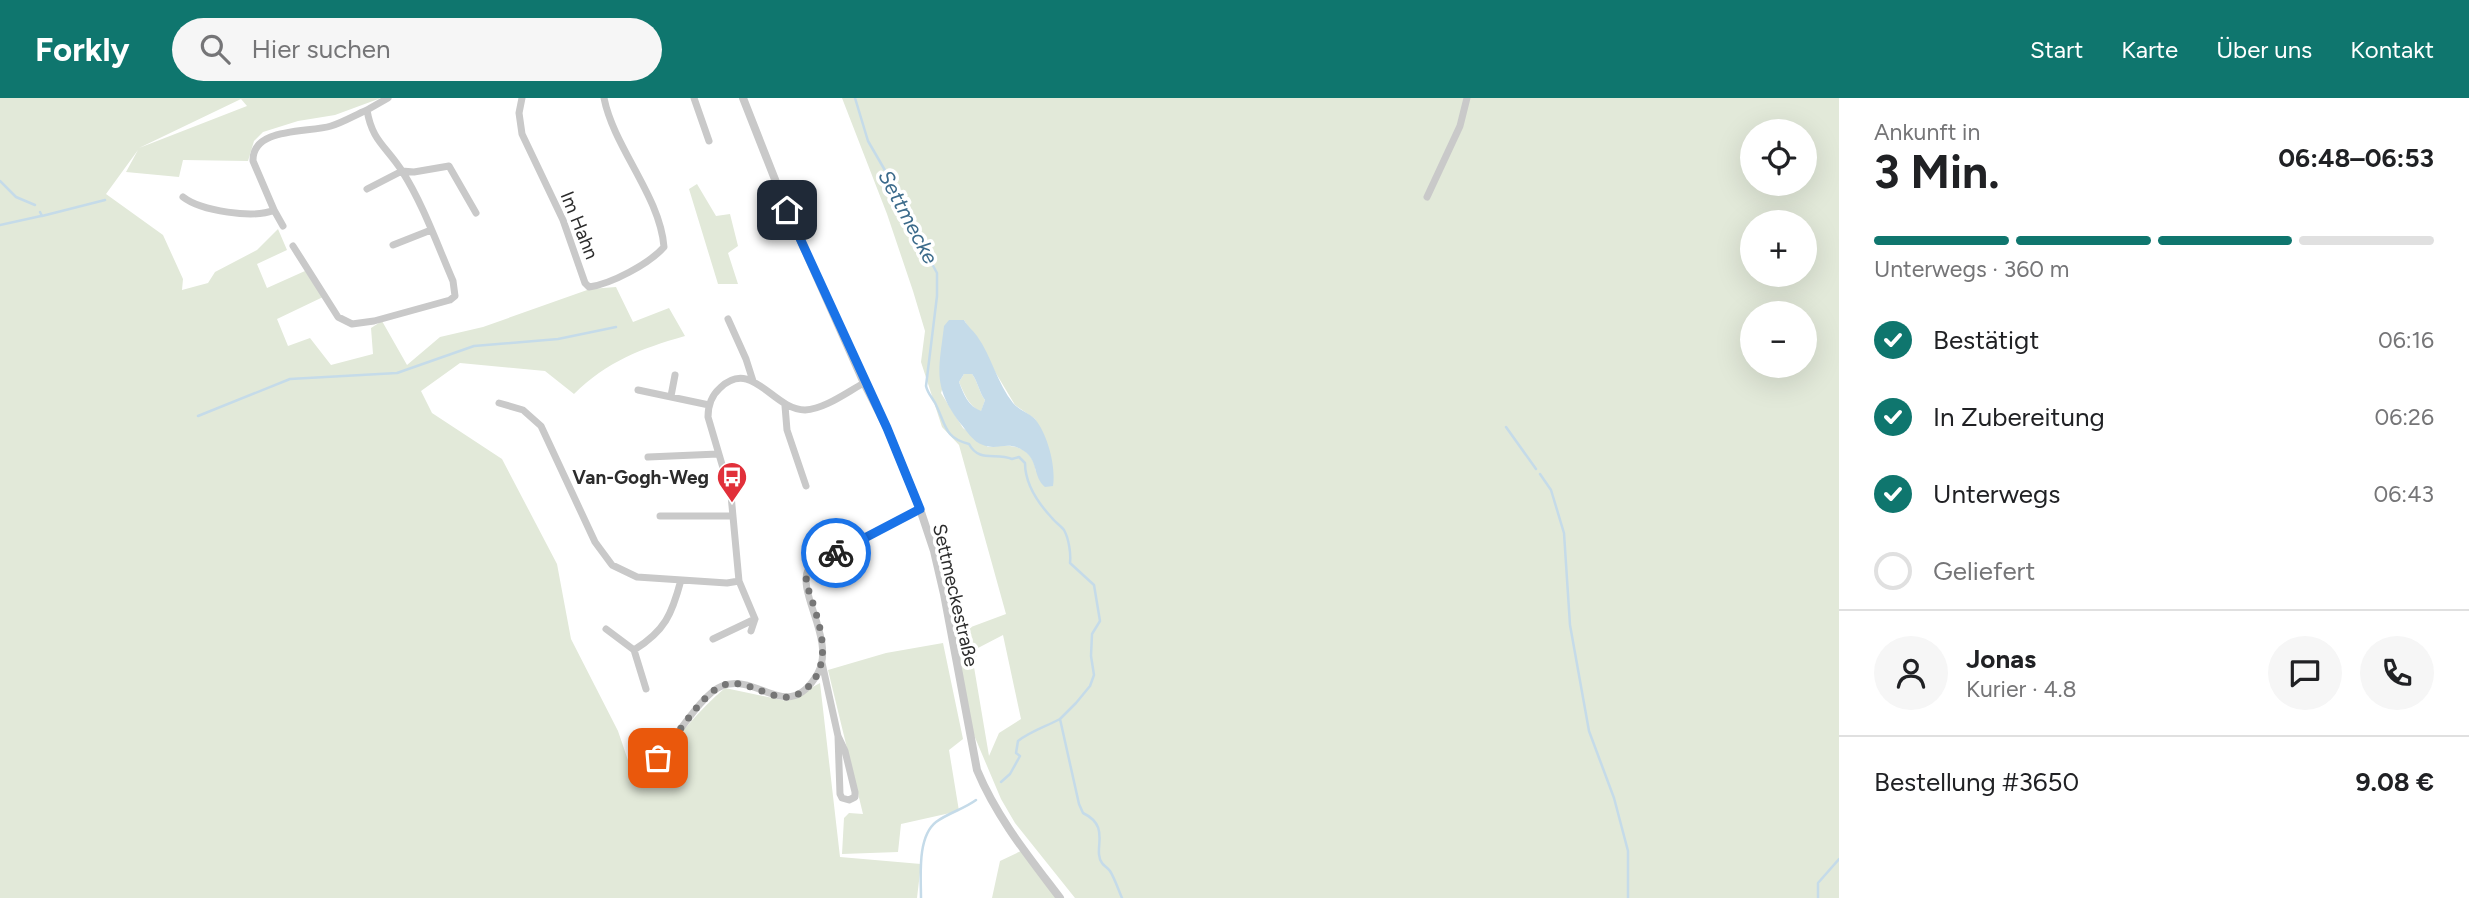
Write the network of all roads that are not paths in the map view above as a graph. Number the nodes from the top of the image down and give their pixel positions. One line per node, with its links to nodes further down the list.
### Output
1 (387, 98): 7 (street)
2 (522, 98): 3 (street, Im Hahn)
3 (604, 98)
4 (694, 98): 8 (street)
5 (743, 98): 22 (street, Settmeckestraße)
6 (1467, 98): 12 (street)
7 (367, 110): 9 (street); 13 (street)
8 (709, 141)
9 (402, 171): 10 (street); 14 (street); 16 (street)
10 (367, 189)
11 (183, 197): 13 (street)
12 (1427, 197)
13 (274, 210): 15 (street)
14 (476, 213)
15 (283, 226)
16 (431, 230): 17 (street); 18 (street)
17 (393, 245)
18 (293, 246)
19 (728, 319): 21 (street)
20 (675, 375): 24 (street)
21 (753, 381): 26 (street); 27 (street)
22 (864, 383): 27 (street); 31 (street, Settmeckestraße)
23 (638, 390): 24 (street)
24 (671, 396): 26 (street)
25 (499, 403): 34 (street)
26 (709, 405): 28 (street)
27 (785, 406): 30 (street)
28 (718, 454): 29 (street); 33 (street)
29 (648, 457)
30 (806, 486)
31 (920, 509): 41 (street); 45 (street, Settmeckestraße)
32 (660, 516): 33 (street)
33 (733, 516): 35 (street)
34 (681, 580): 35 (street); 40 (street)
35 (739, 580): 36 (street)
36 (755, 620): 38 (street); 39 (street)
37 (606, 629): 40 (street)
38 (751, 631)
39 (713, 639)
40 (634, 650): 42 (street)
41 (821, 662): 43 (street); 44 (street)
42 (646, 689)
43 (838, 736): 43 (street)
44 (658, 758)
45 (1060, 898)

